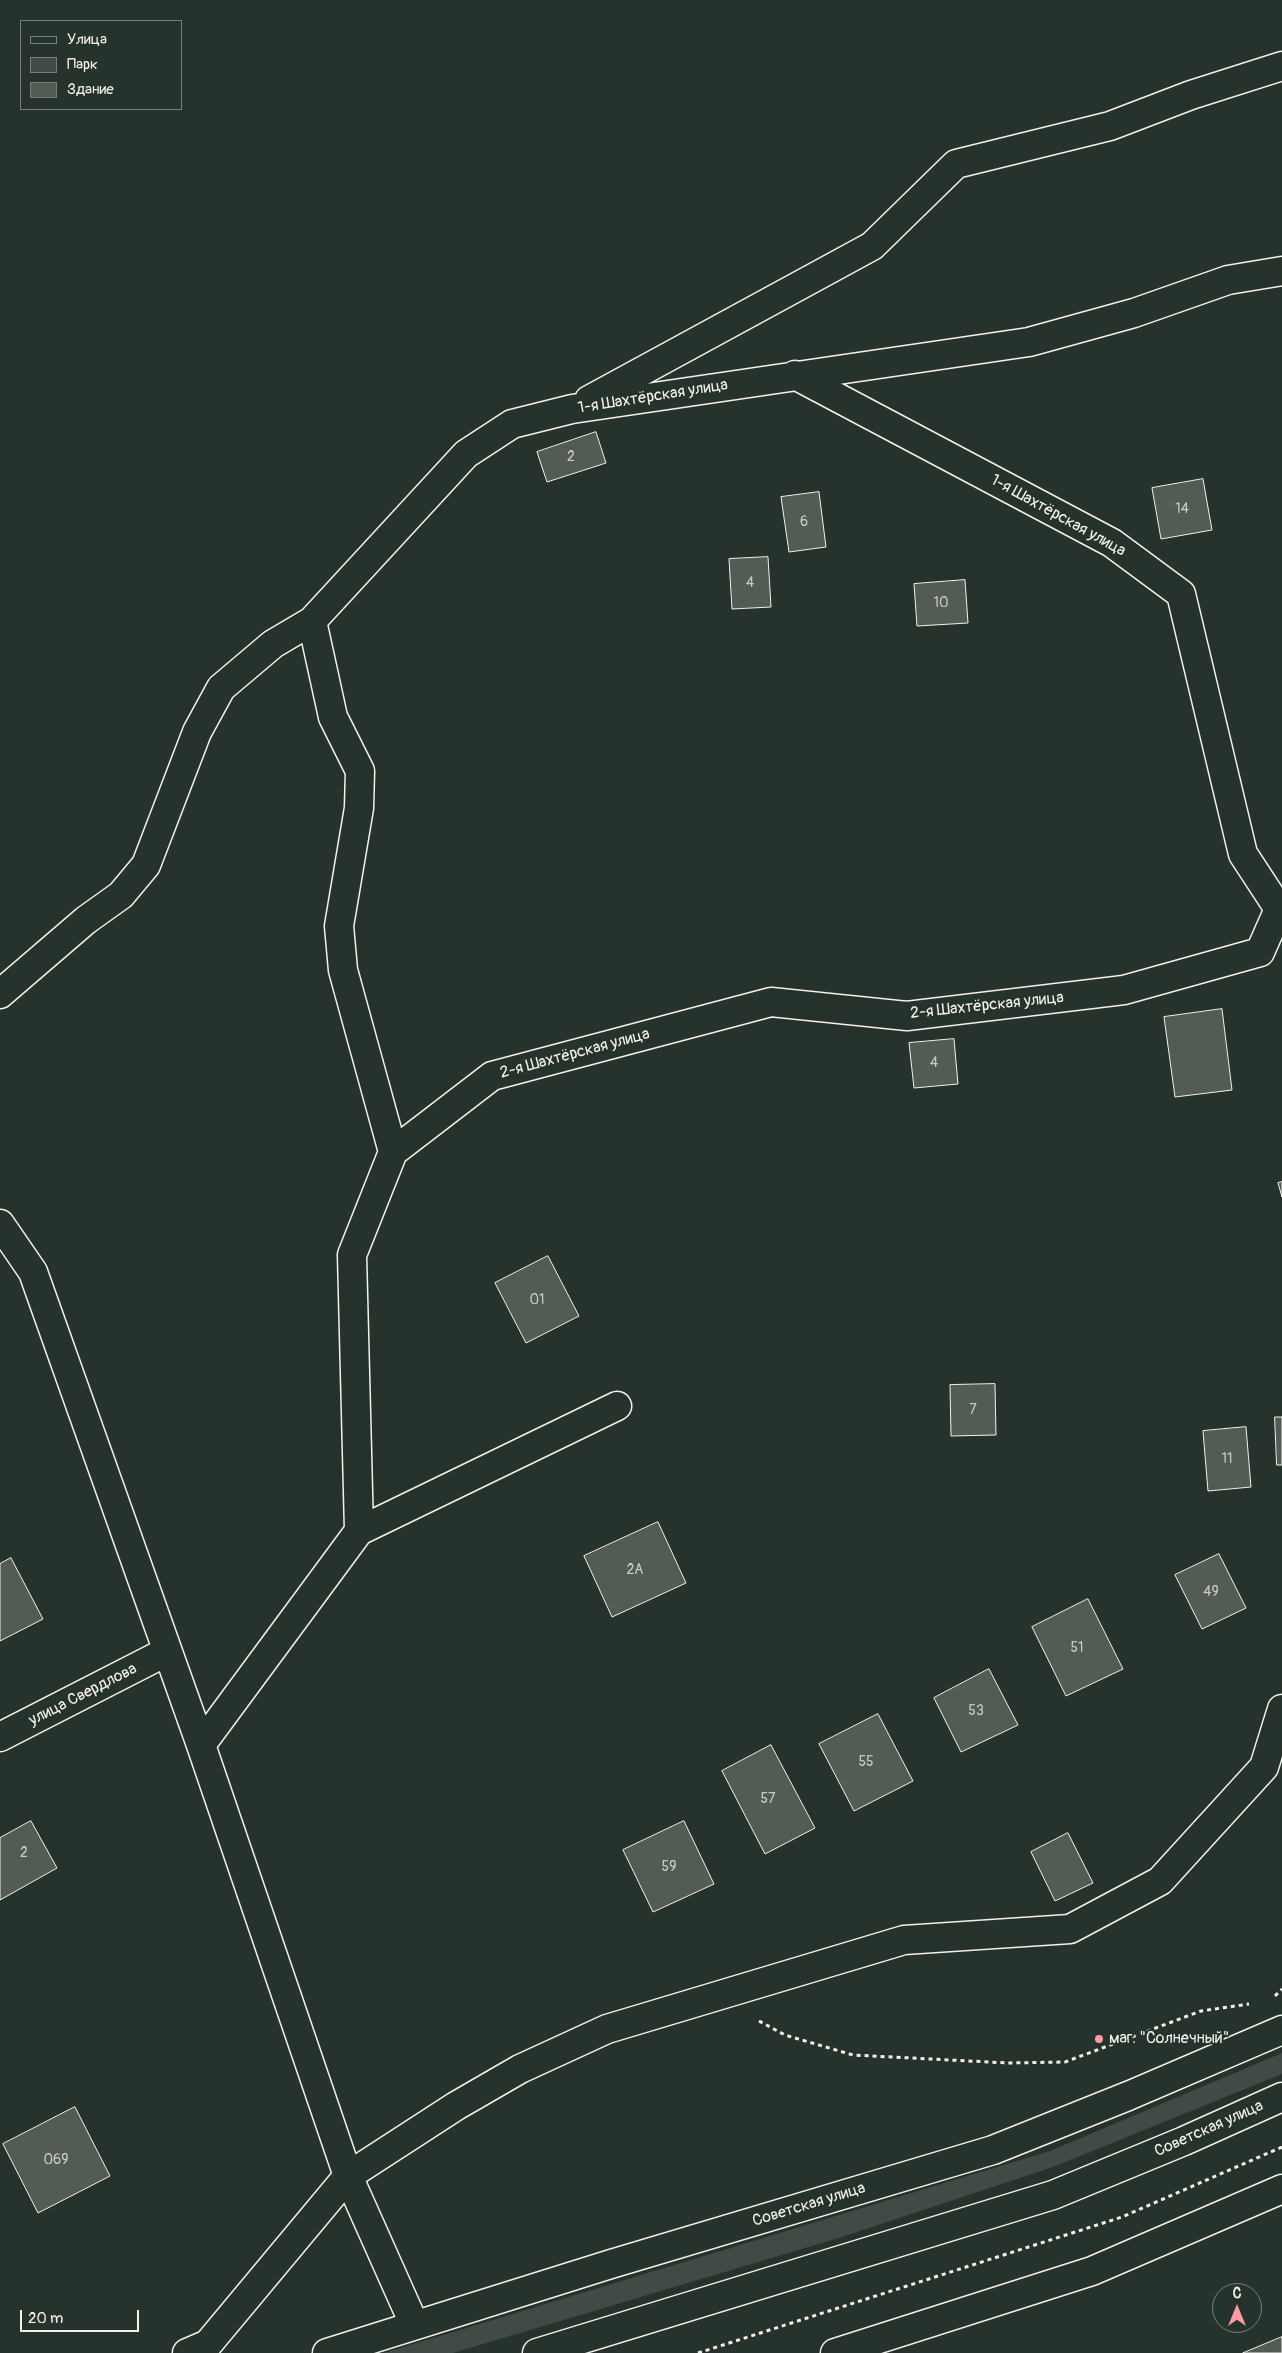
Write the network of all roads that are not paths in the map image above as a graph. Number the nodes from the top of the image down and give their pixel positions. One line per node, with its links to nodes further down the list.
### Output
1 (1282, 66): 4 (street)
2 (1282, 271): 3 (street, 1-я Шахтёрская улица)
3 (795, 375): 4 (street, 1-я Шахтёрская улица); 6 (street, 1-я Шахтёрская улица)
4 (572, 410): 5 (street, 1-я Шахтёрская улица)
5 (312, 621): 7 (street, 1-я Шахтёрская улица); 8 (street)
6 (1281, 908): 8 (street, 2-я Шахтёрская улица)
7 (0, 994)
8 (393, 1152): 11 (street)
9 (0, 1224): 12 (street)
10 (617, 1406): 11 (street)
11 (359, 1531): 15 (street)
12 (166, 1652): 14 (street, улица Свердлова); 15 (street)
13 (1282, 1709): 18 (street)
14 (0, 1737)
15 (201, 1745): 18 (street)
16 (1282, 2030): 20 (street, Советская улица)
17 (1282, 2097): 23 (street, Советская улица)
18 (348, 2176): 20 (street); 21 (street)
19 (1282, 2189): 24 (street)
20 (414, 2324): 22 (street, Советская улица)
21 (187, 2353)
22 (327, 2353)
23 (537, 2353)
24 (835, 2353)

